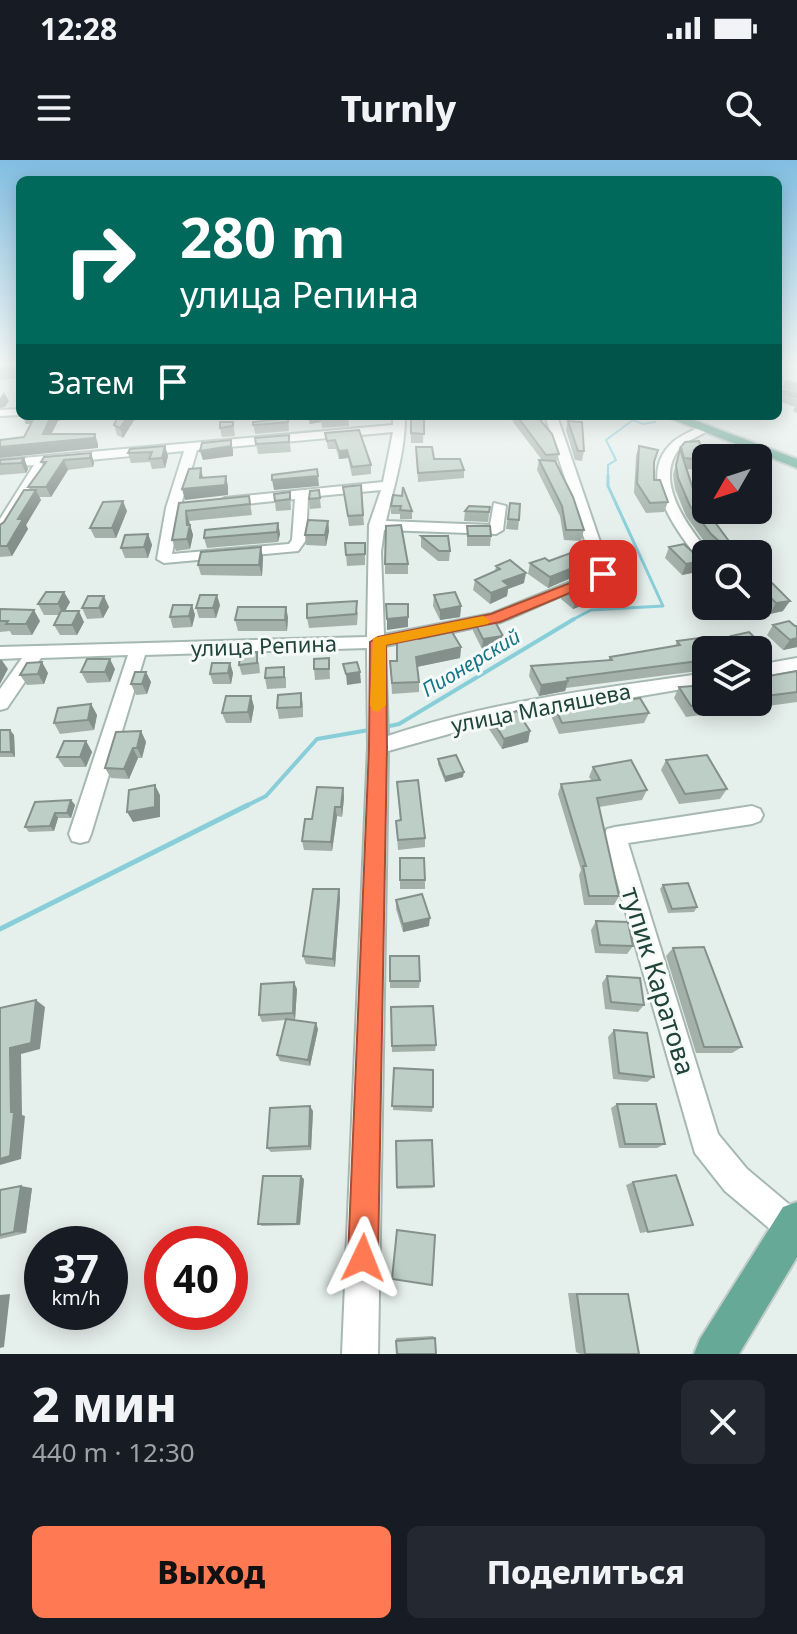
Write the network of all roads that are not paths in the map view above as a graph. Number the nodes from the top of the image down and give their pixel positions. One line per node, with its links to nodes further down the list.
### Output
1 (552, 420): 16 (street, улица Репина)
2 (682, 420): 4 (main road)
3 (400, 422): 5 (street); 9 (street)
4 (705, 428): 8 (main road); 15 (street)
5 (191, 449): 6 (street); 10 (street)
6 (42, 461): 7 (street); 14 (street)
7 (0, 464)
8 (797, 464)
9 (390, 485): 10 (street); 13 (street)
10 (302, 494): 11 (street)
11 (216, 503)
12 (499, 506): 13 (street)
13 (376, 525): 16 (street)
14 (0, 531)
15 (692, 541)
16 (378, 642): 17 (street, улица Репина); 24 (street)
17 (138, 650): 19 (street, улица Репина); 26 (street)
18 (0, 653): 19 (street, улица Репина)
19 (35, 653): 23 (street)
20 (797, 664): 21 (street)
21 (772, 668)
22 (692, 681): 24 (street, улица Маляшева)
23 (0, 703)
24 (378, 747): 28 (street)
25 (752, 815): 27 (street, тупик Каратова)
26 (80, 834)
27 (795, 1225): 29 (main road)
28 (360, 1354)
29 (715, 1354)

